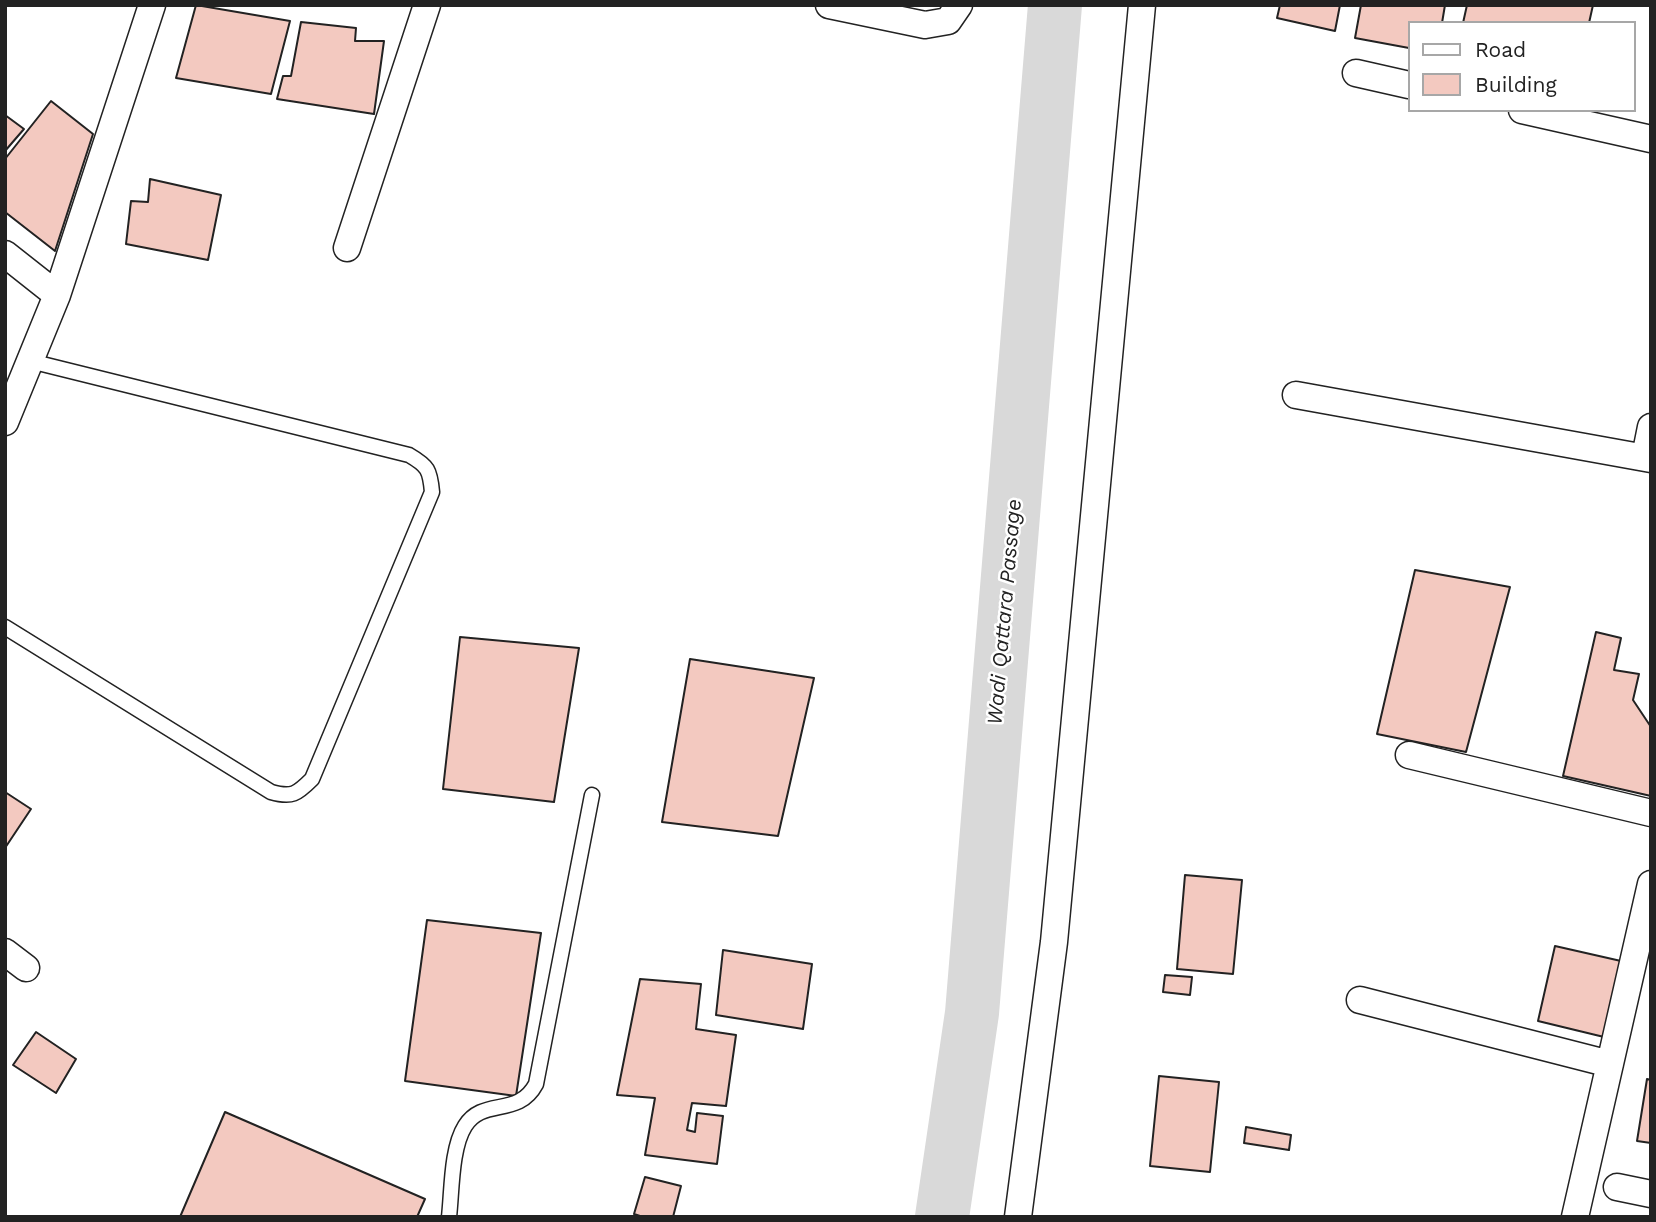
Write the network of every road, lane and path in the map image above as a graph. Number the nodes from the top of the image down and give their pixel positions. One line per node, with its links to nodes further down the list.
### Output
1 (427, 5): 10 (street)
2 (829, 5): 3 (street)
3 (958, 5)
4 (1142, 5): 30 (street)
5 (146, 8): 12 (street)
6 (1356, 73): 7 (street)
7 (1408, 85)
8 (1531, 112): 9 (street)
9 (1651, 139)
10 (347, 248)
11 (5, 254): 12 (street)
12 (58, 295): 13 (street)
13 (30, 361): 15 (street); 18 (lane)
14 (1296, 395): 17 (street)
15 (5, 422)
16 (1651, 427): 17 (street)
17 (1648, 458)
18 (5, 626)
19 (1409, 755): 21 (street)
20 (592, 795): 29 (lane)
21 (1651, 813)
22 (1651, 884): 26 (street)
23 (5, 952): 24 (street)
24 (26, 968)
25 (1360, 1000): 26 (street)
26 (1610, 1064): 31 (street)
27 (1617, 1187): 28 (street)
28 (1651, 1194)
29 (449, 1217)
30 (1018, 1217)
31 (1576, 1217)

